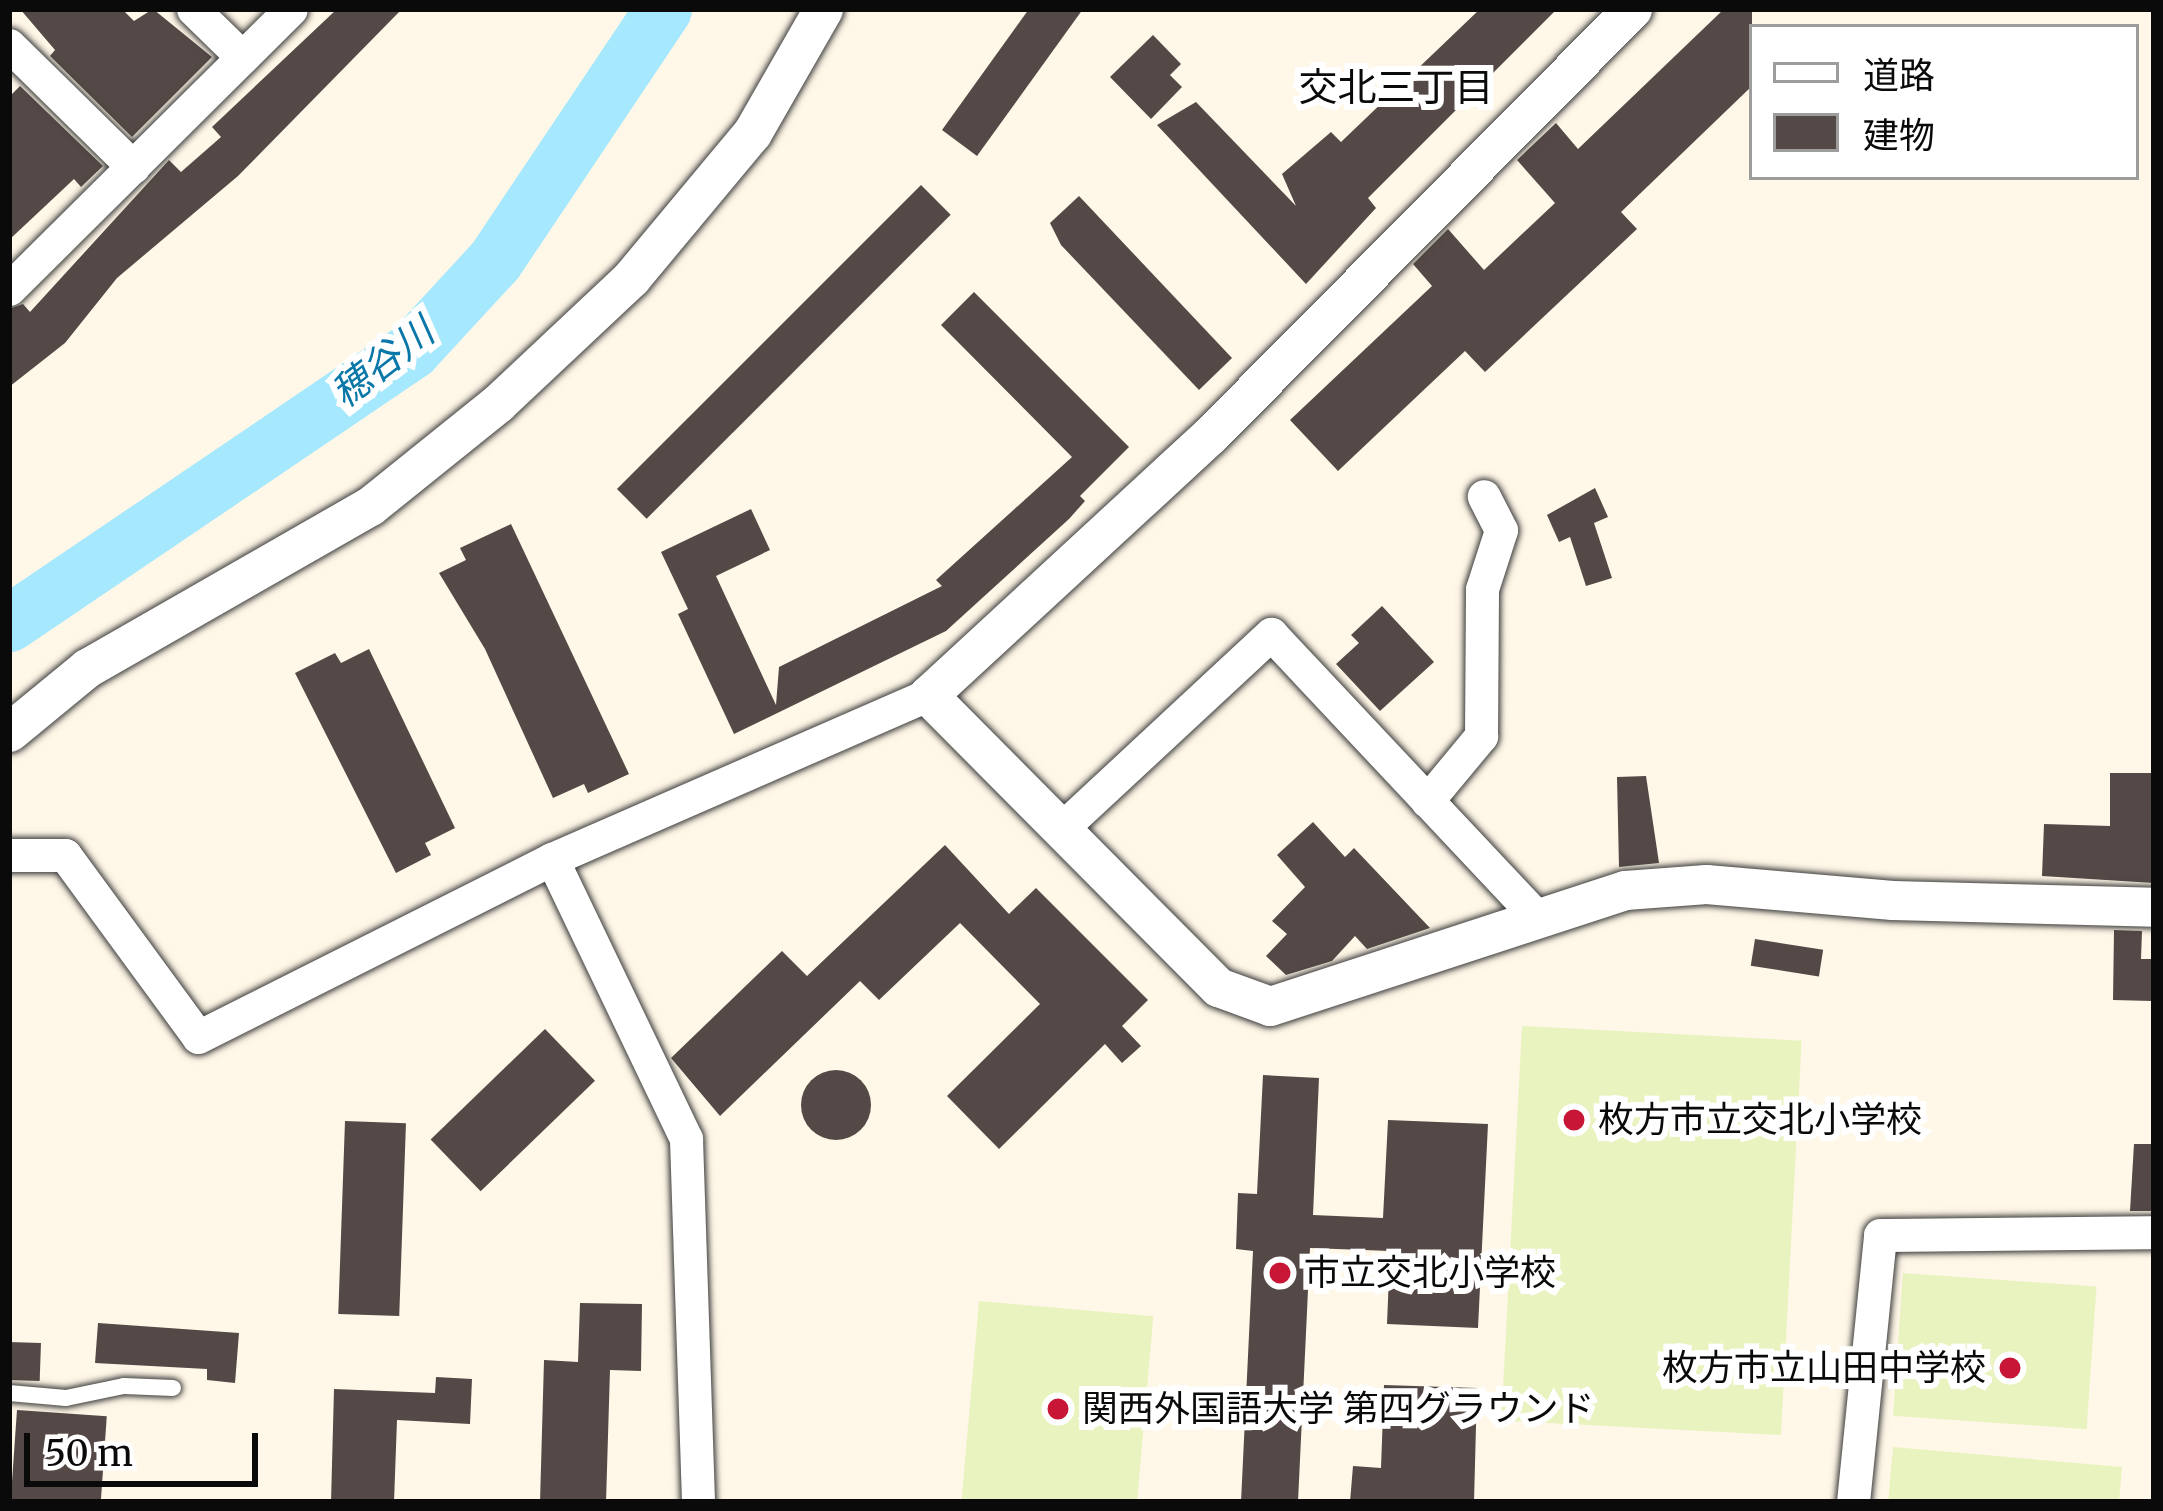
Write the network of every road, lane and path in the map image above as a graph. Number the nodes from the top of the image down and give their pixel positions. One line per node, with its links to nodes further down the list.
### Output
1 (193, 9): 6 (street)
2 (291, 9): 6 (street)
3 (823, 9): 11 (street)
4 (1632, 9): 10 (street)
5 (9, 45): 7 (street)
6 (242, 58): 7 (street)
7 (133, 167): 8 (street)
8 (14, 276)
9 (1484, 496): 12 (street)
10 (928, 695): 13 (street); 15 (street)
11 (9, 732)
12 (1427, 801): 13 (street); 17 (street)
13 (1061, 829): 17 (street)
14 (9, 855): 15 (street)
15 (552, 859): 21 (street)
16 (2154, 907): 17 (street)
17 (1538, 918)
18 (2154, 1232): 22 (street)
19 (173, 1388): 20 (lane)
20 (9, 1393)
21 (698, 1502)
22 (1853, 1502)

